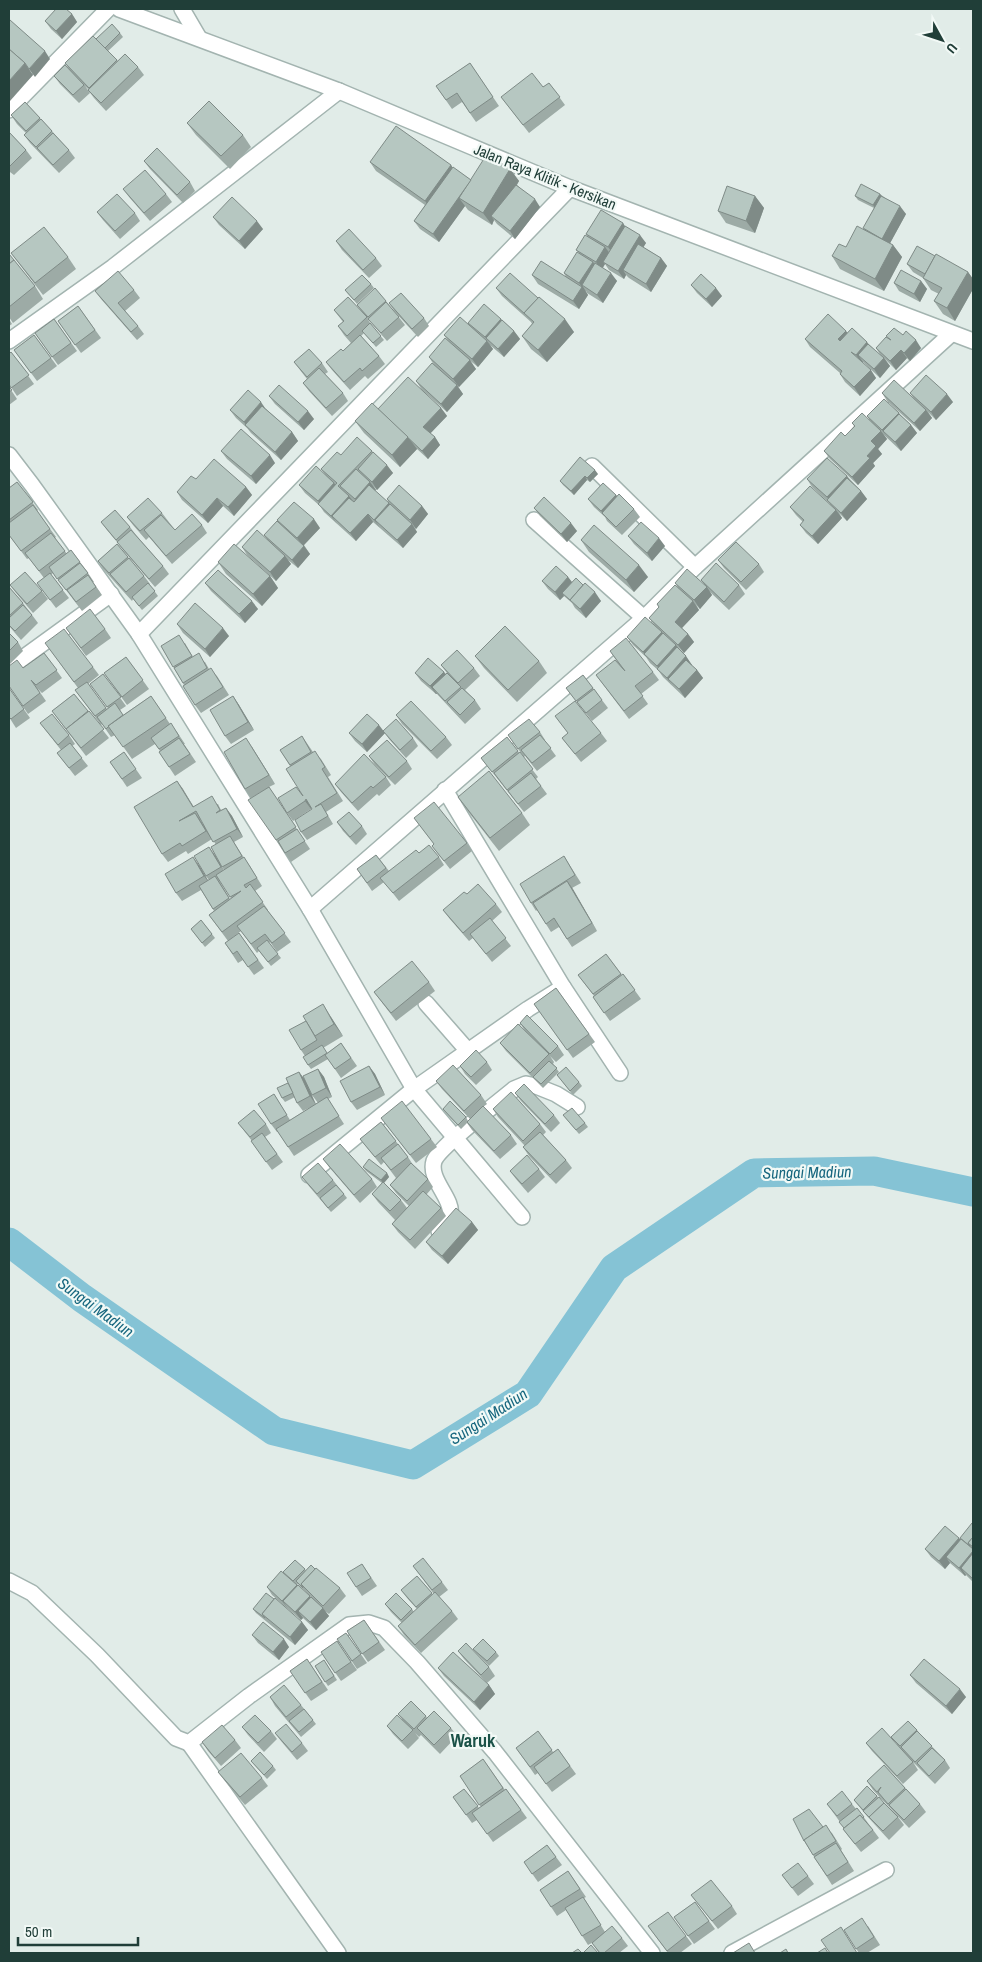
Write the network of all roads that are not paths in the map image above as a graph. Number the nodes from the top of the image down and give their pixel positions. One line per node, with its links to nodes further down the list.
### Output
1 (108, 9): 6 (street)
2 (119, 9): 4 (street, Jalan Raya Klitik - Kersikan)
3 (182, 9): 4 (street)
4 (199, 38): 5 (street, Jalan Raya Klitik - Kersikan)
5 (339, 91): 7 (street, Jalan Raya Klitik - Kersikan); 9 (street)
6 (9, 110)
7 (570, 188): 8 (street, Jalan Raya Klitik - Kersikan); 17 (street)
8 (951, 334): 10 (street, Jalan Raya Klitik - Kersikan); 14 (street)
9 (9, 341)
10 (973, 341)
11 (9, 455): 15 (street)
12 (592, 466): 14 (street)
13 (534, 520): 16 (street)
14 (695, 567): 16 (street)
15 (110, 594): 17 (street); 18 (street)
16 (644, 618): 19 (street)
17 (139, 634): 20 (street)
18 (9, 668)
19 (445, 790): 20 (street); 21 (street)
20 (310, 909): 25 (street)
21 (563, 987): 23 (street); 24 (street)
22 (426, 1003): 23 (street)
23 (468, 1051): 25 (street)
24 (620, 1073)
25 (414, 1089): 27 (street); 28 (street)
26 (577, 1107): 27 (street)
27 (455, 1138): 29 (street); 30 (street)
28 (309, 1175)
29 (522, 1217)
30 (440, 1231)
31 (9, 1581): 32 (street)
32 (190, 1743): 34 (street); 35 (street)
33 (886, 1870): 36 (street)
34 (338, 1953)
35 (652, 1953)
36 (732, 1953)

